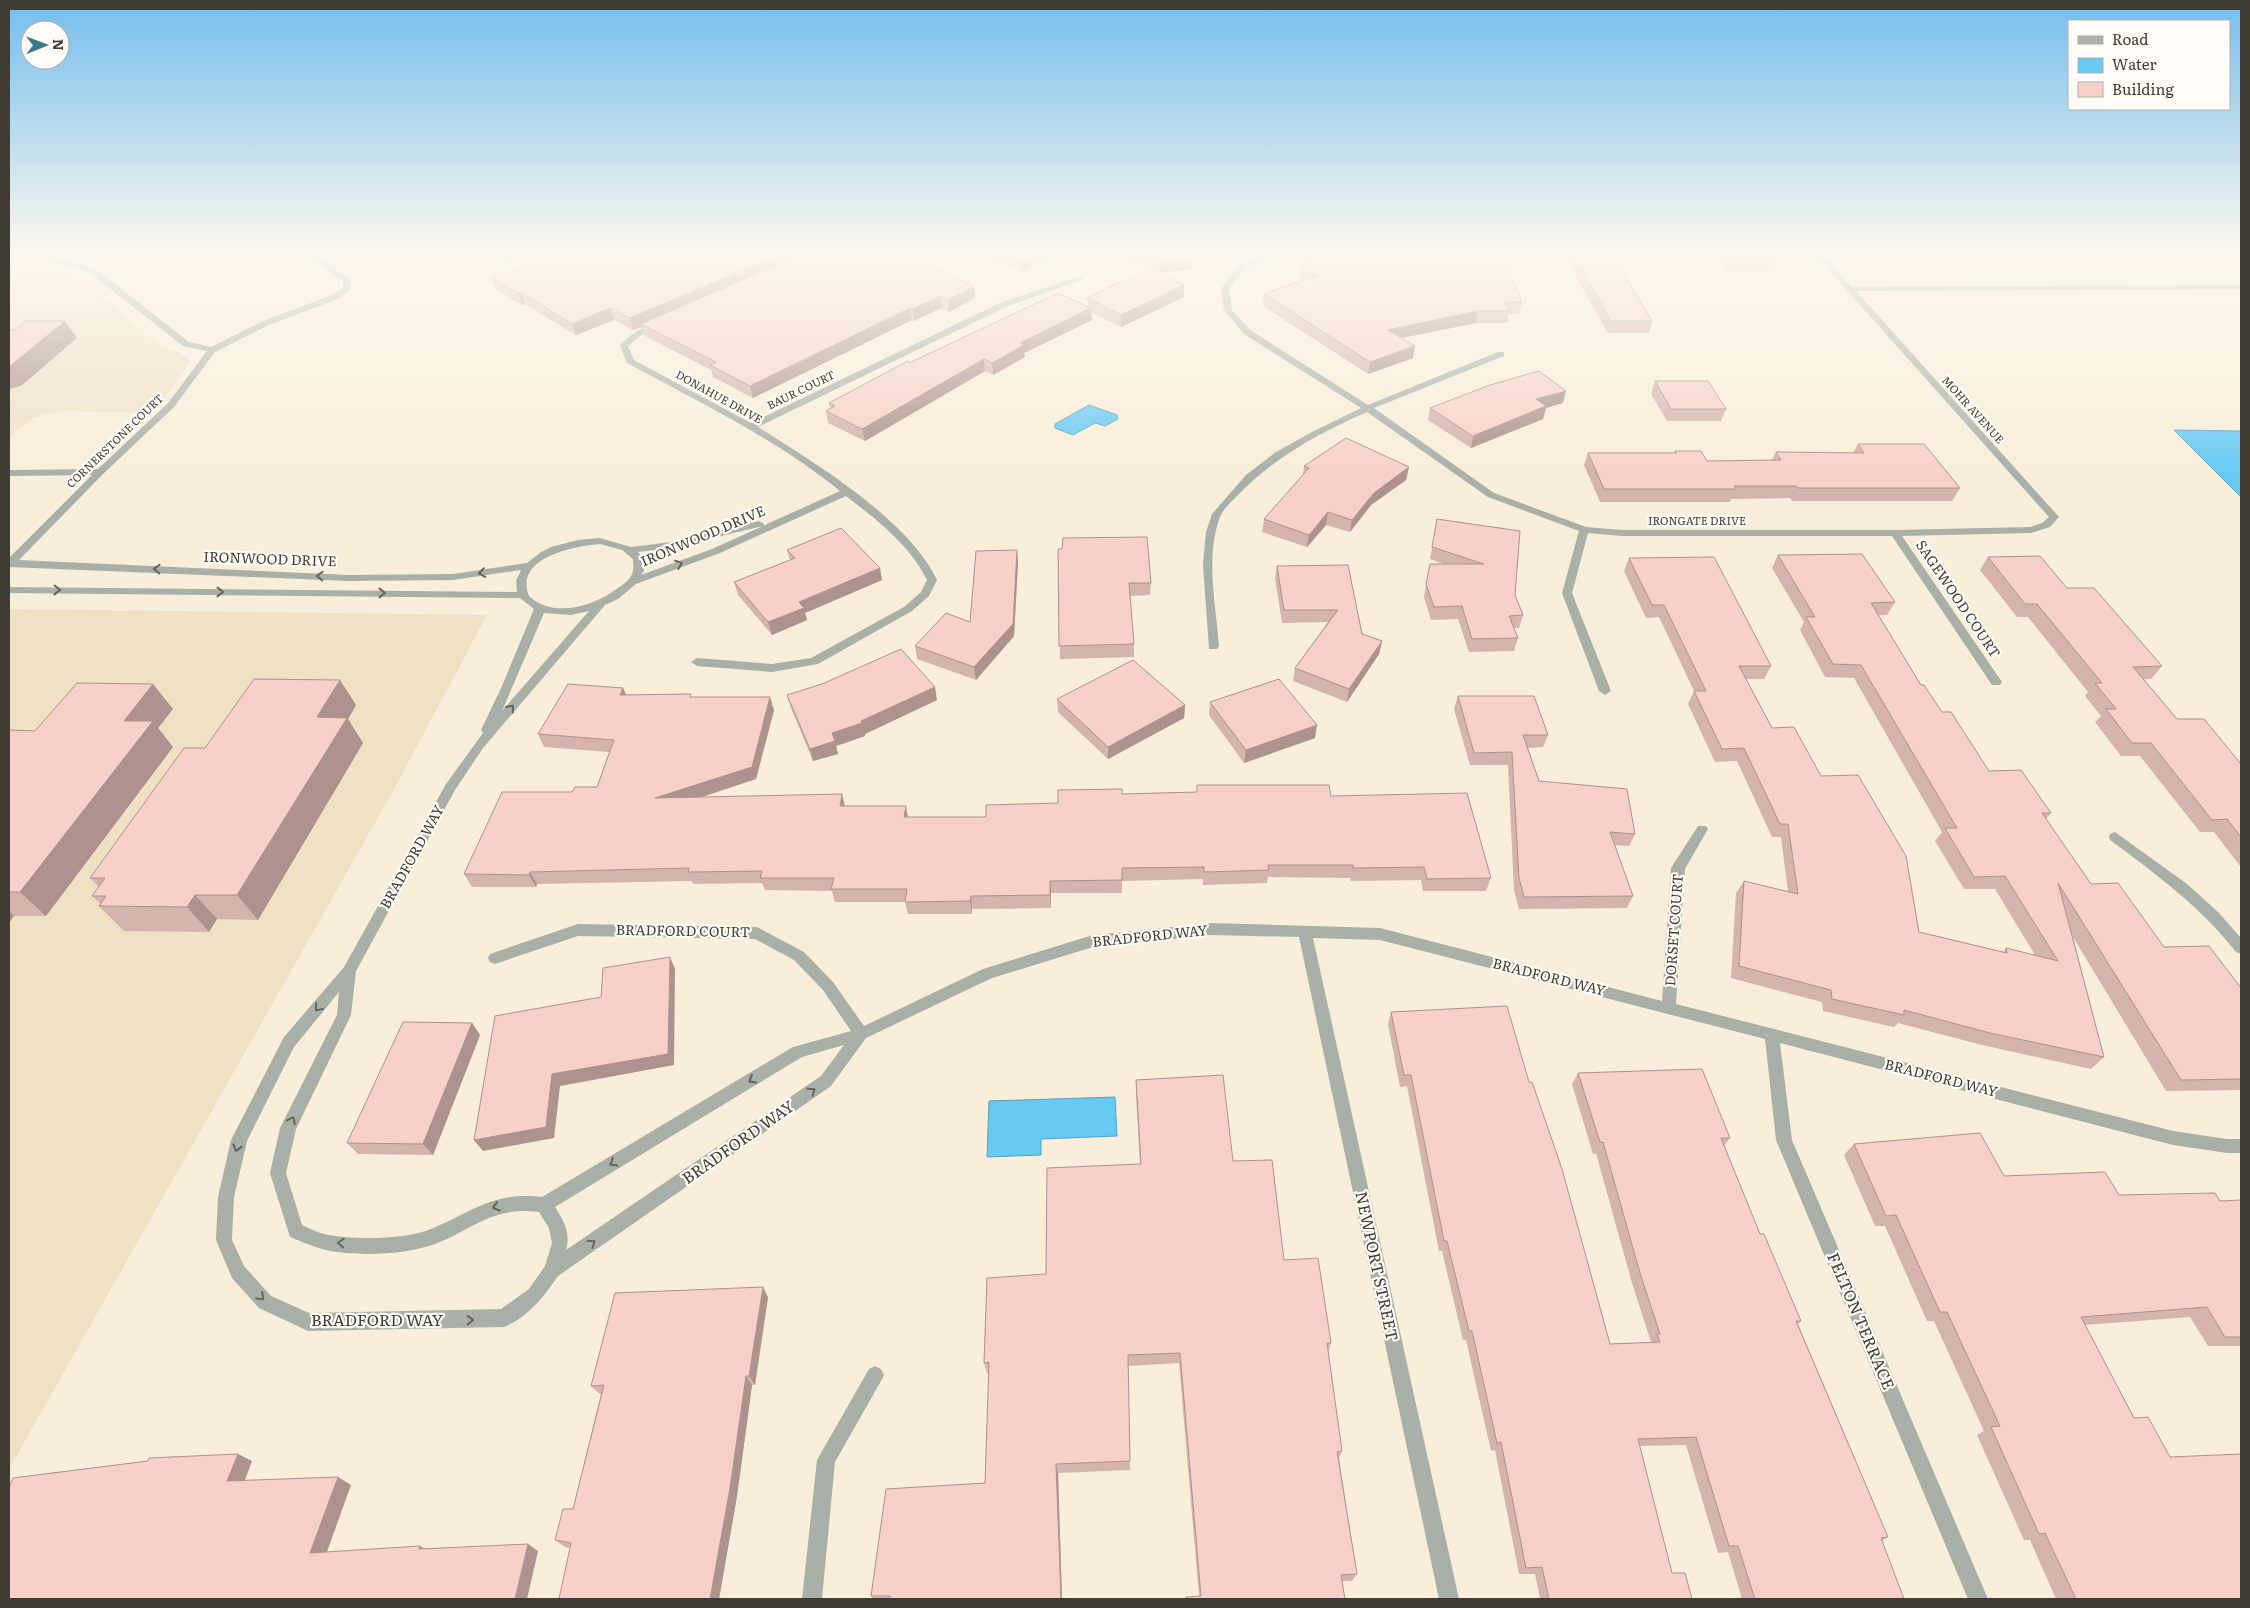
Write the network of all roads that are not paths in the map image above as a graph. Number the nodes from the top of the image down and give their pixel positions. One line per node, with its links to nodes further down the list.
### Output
1 (163, 326): 7 (street)
2 (260, 326): 7 (street, CORNERSTONE COURT)
3 (655, 326): 10 (street, DONAHUE DRIVE)
4 (959, 326): 10 (street, BAUR COURT)
5 (1242, 326): 9 (street, IRONGATE DRIVE)
6 (1884, 326): 14 (street, MOHR AVENUE)
7 (212, 350): 12 (street, CORNERSTONE COURT)
8 (1501, 354): 9 (street)
9 (1369, 409): 16 (street, IRONGATE DRIVE); 26 (street)
10 (751, 426): 13 (street, DONAHUE DRIVE)
11 (9, 472): 12 (street)
12 (100, 472): 19 (street, CORNERSTONE COURT)
13 (846, 492): 15 (street, IRONWOOD DRIVE); 27 (street, DONAHUE DRIVE)
14 (2054, 517): 17 (street, IRONGATE DRIVE)
15 (783, 518): 18 (street, IRONWOOD DRIVE); 21 (street, IRONWOOD DRIVE, one-way to 15)
16 (1584, 530): 17 (street, IRONGATE DRIVE); 29 (street)
17 (1895, 534): 28 (street, SAGEWOOD COURT)
18 (631, 550): 20 (street); 21 (street)
19 (9, 563): 20 (street, IRONWOOD DRIVE, one-way to 19)
20 (530, 566): 23 (street)
21 (634, 582): 24 (street)
22 (9, 590): 23 (street, one-way to 23)
23 (523, 595): 25 (street)
24 (600, 605): 25 (street); 30 (street, BRADFORD WAY, one-way to 24)
25 (540, 608): 30 (street, BRADFORD WAY)
26 (1214, 646)
27 (697, 662)
28 (1996, 682)
29 (1606, 691)
30 (479, 746): 36 (street, BRADFORD WAY)
31 (1702, 830): 37 (street, DORSET COURT)
32 (2115, 837): 34 (street)
33 (1305, 932): 37 (street, BRADFORD WAY); 38 (street, BRADFORD WAY); 45 (street, NEWPORT STREET)
34 (2241, 948)
35 (495, 958): 38 (street, BRADFORD COURT)
36 (349, 971): 41 (street, BRADFORD WAY, one-way to 36); 42 (street, BRADFORD WAY, one-way to 42)
37 (1669, 1008): 39 (street, BRADFORD WAY)
38 (861, 1034): 41 (street, BRADFORD WAY, one-way to 41); 42 (street, BRADFORD WAY, one-way to 38)
39 (1772, 1034): 40 (street, BRADFORD WAY); 46 (street, FELTON TERRACE)
40 (2241, 1146)
41 (544, 1205): 42 (street, BRADFORD WAY)
42 (552, 1270)
43 (876, 1375): 44 (street)
44 (812, 1599)
45 (1449, 1599)
46 (1978, 1599)

